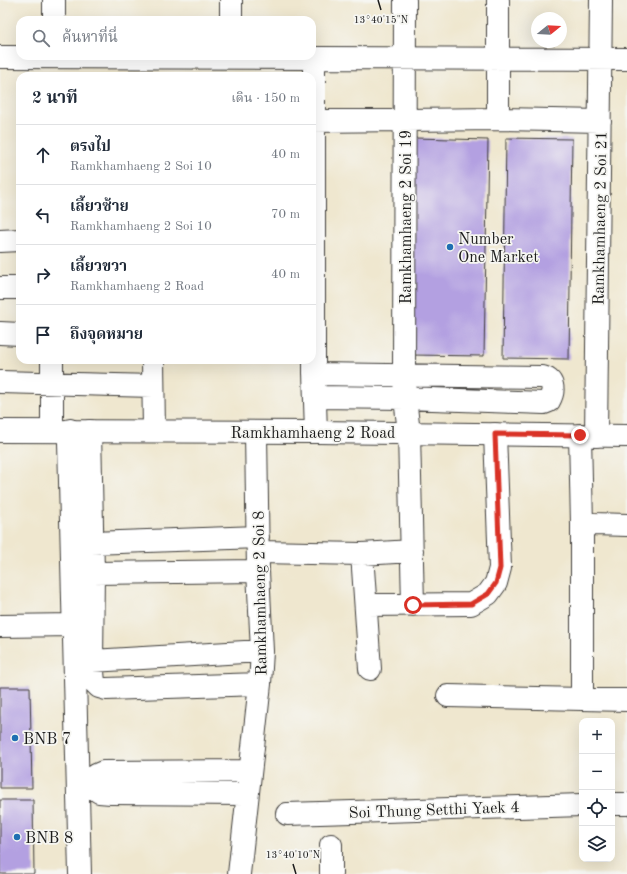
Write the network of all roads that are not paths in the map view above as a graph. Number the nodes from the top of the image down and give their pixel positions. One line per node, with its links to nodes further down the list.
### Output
1 (54, 0): 6 (street)
2 (231, 0): 7 (street)
3 (406, 0): 11 (street, Ramkhamhaeng 2 Soi 19)
4 (498, 0): 12 (street)
5 (601, 0): 17 (street, Ramkhamhaeng 2 Soi 21)
6 (54, 16)
7 (231, 16)
8 (0, 57): 10 (street)
9 (316, 58): 11 (street)
10 (16, 59)
11 (404, 59): 12 (street); 23 (street, Ramkhamhaeng 2 Soi 19)
12 (498, 59): 17 (street); 22 (street)
13 (627, 59): 17 (street)
14 (26, 60): 18 (street)
15 (280, 60): 19 (street)
16 (314, 60): 21 (street)
17 (601, 60): 25 (street, Ramkhamhaeng 2 Soi 21)
18 (53, 63): 20 (street)
19 (230, 63): 20 (street)
20 (154, 67)
21 (314, 72)
22 (498, 119): 23 (street); 25 (street)
23 (405, 120): 24 (street); 36 (street, Ramkhamhaeng 2 Soi 19)
24 (316, 121)
25 (600, 121): 49 (street, Ramkhamhaeng 2 Soi 21)
26 (16, 240): 27 (street)
27 (0, 241)
28 (0, 288): 29 (street)
29 (16, 288)
30 (0, 333): 31 (street)
31 (16, 334)
32 (52, 364): 38 (street)
33 (153, 364): 39 (street)
34 (314, 364): 35 (street)
35 (314, 374): 36 (street); 40 (street)
36 (404, 374): 41 (street, Ramkhamhaeng 2 Soi 19); 41 (street)
37 (0, 382): 38 (street)
38 (52, 383): 39 (street); 42 (street)
39 (153, 386): 44 (street)
40 (315, 397): 41 (street); 46 (street)
41 (405, 398): 47 (street, Ramkhamhaeng 2 Soi 19)
42 (71, 430): 43 (street, Ramkhamhaeng 2 Road); 44 (street, Ramkhamhaeng 2 Road); 53 (street); 60 (street)
43 (0, 431)
44 (154, 431): 45 (street, Ramkhamhaeng 2 Road)
45 (256, 432): 46 (street, Ramkhamhaeng 2 Road); 55 (street, Ramkhamhaeng 2 Soi 8)
46 (316, 432): 47 (street, Ramkhamhaeng 2 Road)
47 (409, 433): 48 (street, Ramkhamhaeng 2 Road); 54 (street, Ramkhamhaeng 2 Soi 19)
48 (495, 434): 49 (street, Ramkhamhaeng 2 Road); 59 (street)
49 (588, 436): 50 (street, Ramkhamhaeng 2 Road); 51 (street, Ramkhamhaeng 2 Soi 21)
50 (627, 436)
51 (582, 525): 52 (street); 67 (street, Ramkhamhaeng 2 Soi 21)
52 (627, 525)
53 (92, 543): 55 (street); 57 (street)
54 (412, 551): 56 (street); 59 (street, Ramkhamhaeng 2 Soi 19)
55 (258, 553): 56 (street); 57 (street); 62 (street, Ramkhamhaeng 2 Soi 8)
56 (362, 554): 58 (street)
57 (94, 572): 63 (street)
58 (366, 605): 59 (street); 64 (street)
59 (413, 605)
60 (74, 625): 61 (street); 76 (street)
61 (0, 626)
62 (262, 651): 63 (street); 65 (street, Ramkhamhaeng 2 Soi 8)
63 (92, 661): 65 (street)
64 (370, 669)
65 (260, 684): 69 (street, Ramkhamhaeng 2 Soi 8)
66 (448, 696): 67 (street)
67 (582, 698): 68 (street)
68 (627, 700)
69 (250, 771): 70 (street, Ramkhamhaeng 2 Soi 8); 70 (street)
70 (247, 794): 77 (street, Ramkhamhaeng 2 Soi 8)
71 (615, 804): 72 (street)
72 (627, 804)
73 (579, 805): 74 (street, Soi Thung Setthi Yaek 4)
74 (287, 814)
75 (331, 845): 78 (street)
76 (80, 874)
77 (238, 874)
78 (331, 874)

